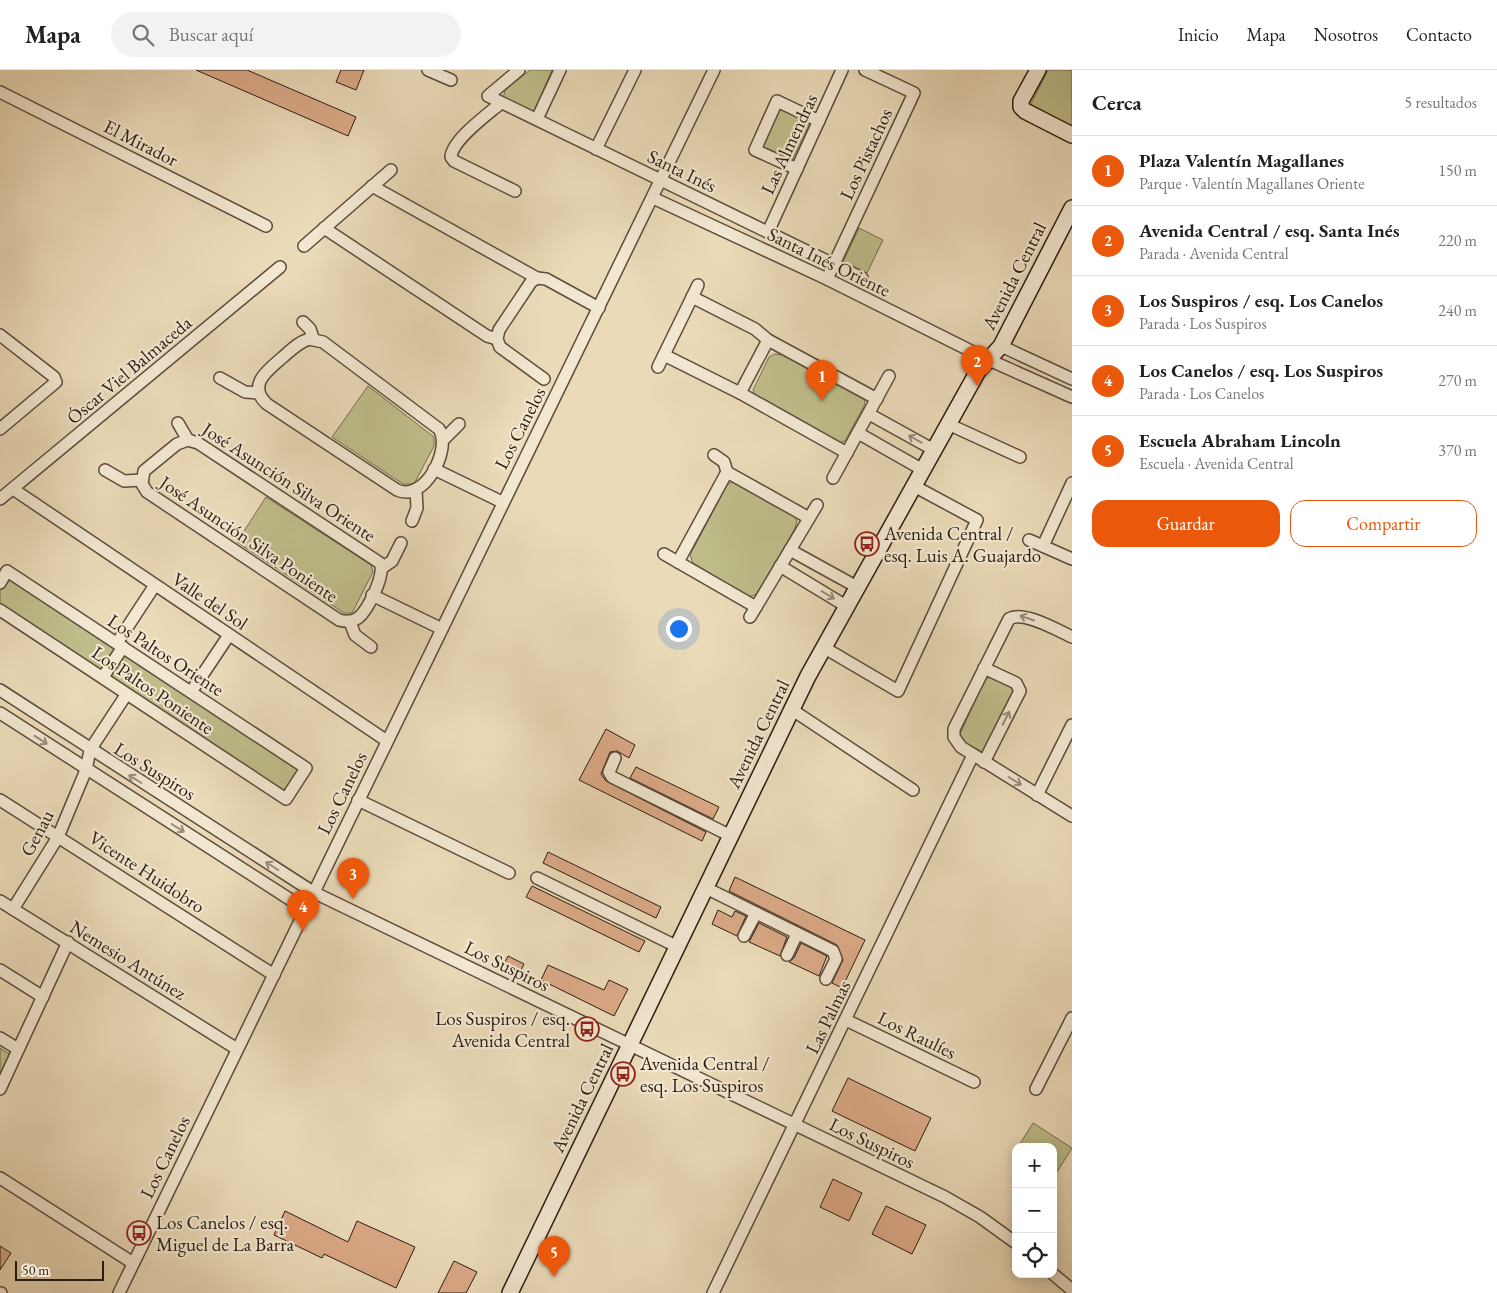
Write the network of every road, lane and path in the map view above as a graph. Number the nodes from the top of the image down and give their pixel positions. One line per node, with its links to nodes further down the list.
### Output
1 (428, 70): 9 (street)
2 (519, 70): 11 (street, Santa Inés)
3 (560, 70): 12 (street)
4 (635, 70): 15 (street)
5 (714, 70): 18 (street, Los Canelos)
6 (842, 70): 13 (street, Las Almendras)
7 (865, 70): 27 (street, Los Pistachos)
8 (1038, 70): 14 (street)
9 (452, 80)
10 (0, 92): 23 (street, El Mirador)
11 (501, 102): 12 (street, Santa Inés); 20 (street)
12 (537, 119): 15 (street, Santa Inés)
13 (819, 121): 16 (street, Las Almendras); 16 (street)
14 (1072, 135)
15 (596, 149): 18 (street, Santa Inés)
16 (797, 169): 25 (street, Las Almendras)
17 (391, 170): 19 (street)
18 (662, 181): 21 (street, Los Canelos); 25 (street, Santa Inés)
19 (372, 186): 24 (street); 29 (street)
20 (515, 191)
21 (653, 198): 31 (street, Santa Inés Oriente); 34 (street, Los Canelos)
22 (1072, 208): 40 (street, Avenida Central)
23 (266, 226)
24 (324, 228): 26 (street); 38 (street, Los Canelos)
25 (768, 232): 27 (street, Santa Inés)
26 (304, 246)
27 (834, 263): 30 (street, Santa Inés); 31 (street, Los Pistachos)
28 (280, 267): 72 (street, Óscar Viel Balmaceda)
29 (537, 278): 34 (street); 38 (street)
30 (862, 278)
31 (827, 279): 42 (street, Santa Inés Oriente)
32 (698, 285): 33 (street)
33 (692, 297): 39 (street); 41 (street)
34 (599, 308): 75 (street, Los Canelos)
35 (303, 322): 37 (street)
36 (0, 335): 56 (street)
37 (313, 338): 48 (street); 59 (street)
38 (497, 339): 46 (street, Los Canelos)
39 (768, 340): 49 (street); 51 (street)
40 (1001, 346): 42 (street, Avenida Central); 47 (street)
41 (664, 355): 43 (street); 49 (street)
42 (987, 359): 50 (street); 55 (street, Avenida Central)
43 (658, 367)
44 (889, 376): 51 (street)
45 (220, 378): 48 (street)
46 (544, 379)
47 (1072, 379)
48 (259, 393): 73 (street)
49 (740, 393): 61 (street)
50 (1072, 397)
51 (877, 399): 52 (street)
52 (869, 414): 57 (street); 60 (street, one-way to 52)
53 (178, 423): 58 (street, José Asunción Silva Oriente)
54 (459, 424): 59 (street)
55 (948, 424): 60 (street, Avenida Central); 63 (street)
56 (0, 429)
57 (858, 433): 61 (street); 66 (street)
58 (188, 440): 69 (street); 87 (street, José Asunción Silva Oriente)
59 (443, 440): 64 (street)
60 (934, 450): 66 (street, Avenida Central)
61 (847, 453): 68 (street)
62 (714, 455): 67 (street)
63 (1020, 457)
64 (434, 469): 73 (street); 75 (street)
65 (105, 470): 69 (street, José Asunción Silva Poniente)
66 (923, 470): 71 (street, Avenida Central)
67 (727, 472): 77 (street); 85 (street)
68 (833, 478)
69 (142, 480): 94 (street, José Asunción Silva Poniente)
70 (1072, 483): 81 (street)
71 (914, 486): 90 (street, Avenida Central); 100 (street)
72 (13, 490): 74 (street, Óscar Viel Balmaceda); 89 (street, Valle del Sol)
73 (416, 491): 78 (street)
74 (0, 499)
75 (502, 502): 95 (street, Los Canelos)
76 (817, 505): 77 (street)
77 (809, 518): 82 (street)
78 (412, 522)
79 (1029, 540): 81 (street)
80 (401, 543): 87 (street)
81 (1043, 546): 84 (street)
82 (790, 550): 86 (street); 90 (street)
83 (664, 554): 85 (street)
84 (1072, 559)
85 (678, 562): 86 (street)
86 (780, 566): 92 (street, one-way to 92)
87 (382, 568): 91 (street)
88 (0, 582): 98 (street, Los Paltos Oriente)
89 (155, 585): 96 (street, Valle del Sol); 98 (street)
90 (857, 586): 92 (street, Avenida Central)
91 (372, 595): 94 (street); 95 (street)
92 (846, 606): 100 (street, Avenida Central)
93 (0, 610): 102 (street, Los Paltos Poniente)
94 (350, 622): 99 (street, José Asunción Silva Poniente)
95 (442, 629): 109 (street, Los Canelos)
96 (229, 635): 104 (street); 109 (street, Valle del Sol)
97 (1072, 637): 101 (street, one-way to 101)
98 (120, 645): 102 (street); 104 (street, Los Paltos Oriente)
99 (371, 647)
100 (823, 647): 106 (street, Avenida Central)
101 (984, 668): 111 (street); 113 (street, one-way to 101)
102 (103, 677): 105 (street, Los Paltos Poniente)
103 (0, 690): 110 (street, Los Suspiros)
104 (191, 692): 117 (street, Los Paltos Oriente)
105 (126, 695): 110 (street); 117 (street, Los Paltos Poniente)
106 (791, 709): 115 (street); 121 (street, Avenida Central)
107 (0, 713): 114 (street, Los Suspiros, one-way to 114)
108 (1072, 725): 116 (street)
109 (387, 740): 119 (street, Los Canelos)
110 (90, 750): 114 (street, Genau); 126 (street, Los Suspiros, one-way to 110)
111 (973, 755): 113 (street); 141 (street, Las Palmas)
112 (615, 758): 121 (street)
113 (984, 762): 116 (street, one-way to 116)
114 (86, 770): 122 (street, Genau); 129 (street, Los Suspiros, one-way to 129)
115 (913, 790)
116 (1038, 795): 120 (street)
117 (286, 799)
118 (0, 800): 122 (street, Vicente Huidobro)
119 (358, 800): 123 (street); 126 (street, Los Canelos)
120 (1072, 816)
121 (732, 836): 125 (street, Avenida Central)
122 (58, 837): 128 (street, Genau); 137 (street, Vicente Huidobro)
123 (509, 873)
124 (537, 878): 134 (street)
125 (706, 888): 130 (street); 134 (street, Avenida Central)
126 (313, 892): 129 (street, Los Canelos); 143 (street, Los Suspiros)
127 (0, 901): 128 (street, Nemesio Antúnez)
128 (13, 909): 133 (street, Nemesio Antúnez)
129 (305, 909): 137 (street, Los Canelos)
130 (756, 913): 131 (street); 132 (street)
131 (797, 934): 135 (street); 138 (street)
132 (744, 936)
133 (68, 942): 139 (street); 145 (street, Nemesio Antúnez)
134 (678, 947): 143 (street, Avenida Central)
135 (786, 956)
136 (0, 970): 139 (street)
137 (274, 975): 145 (street, Los Canelos)
138 (826, 979)
139 (43, 997): 144 (street)
140 (1072, 1018): 148 (street)
141 (846, 1020): 146 (street, Los Raulíes); 149 (street, Las Palmas)
142 (0, 1038): 144 (street)
143 (630, 1045): 149 (street, Los Suspiros); 156 (street, Avenida Central)
144 (18, 1049): 147 (street)
145 (237, 1049): 152 (street, Los Canelos)
146 (974, 1082)
147 (0, 1089)
148 (1036, 1089)
149 (794, 1125): 151 (street, Los Suspiros); 157 (street, Las Palmas)
150 (0, 1178): 152 (street)
151 (1012, 1241)
152 (133, 1263): 155 (street, Los Canelos)
153 (1057, 1277): 154 (street)
154 (1072, 1289)
155 (119, 1293)
156 (510, 1293)
157 (713, 1293)

